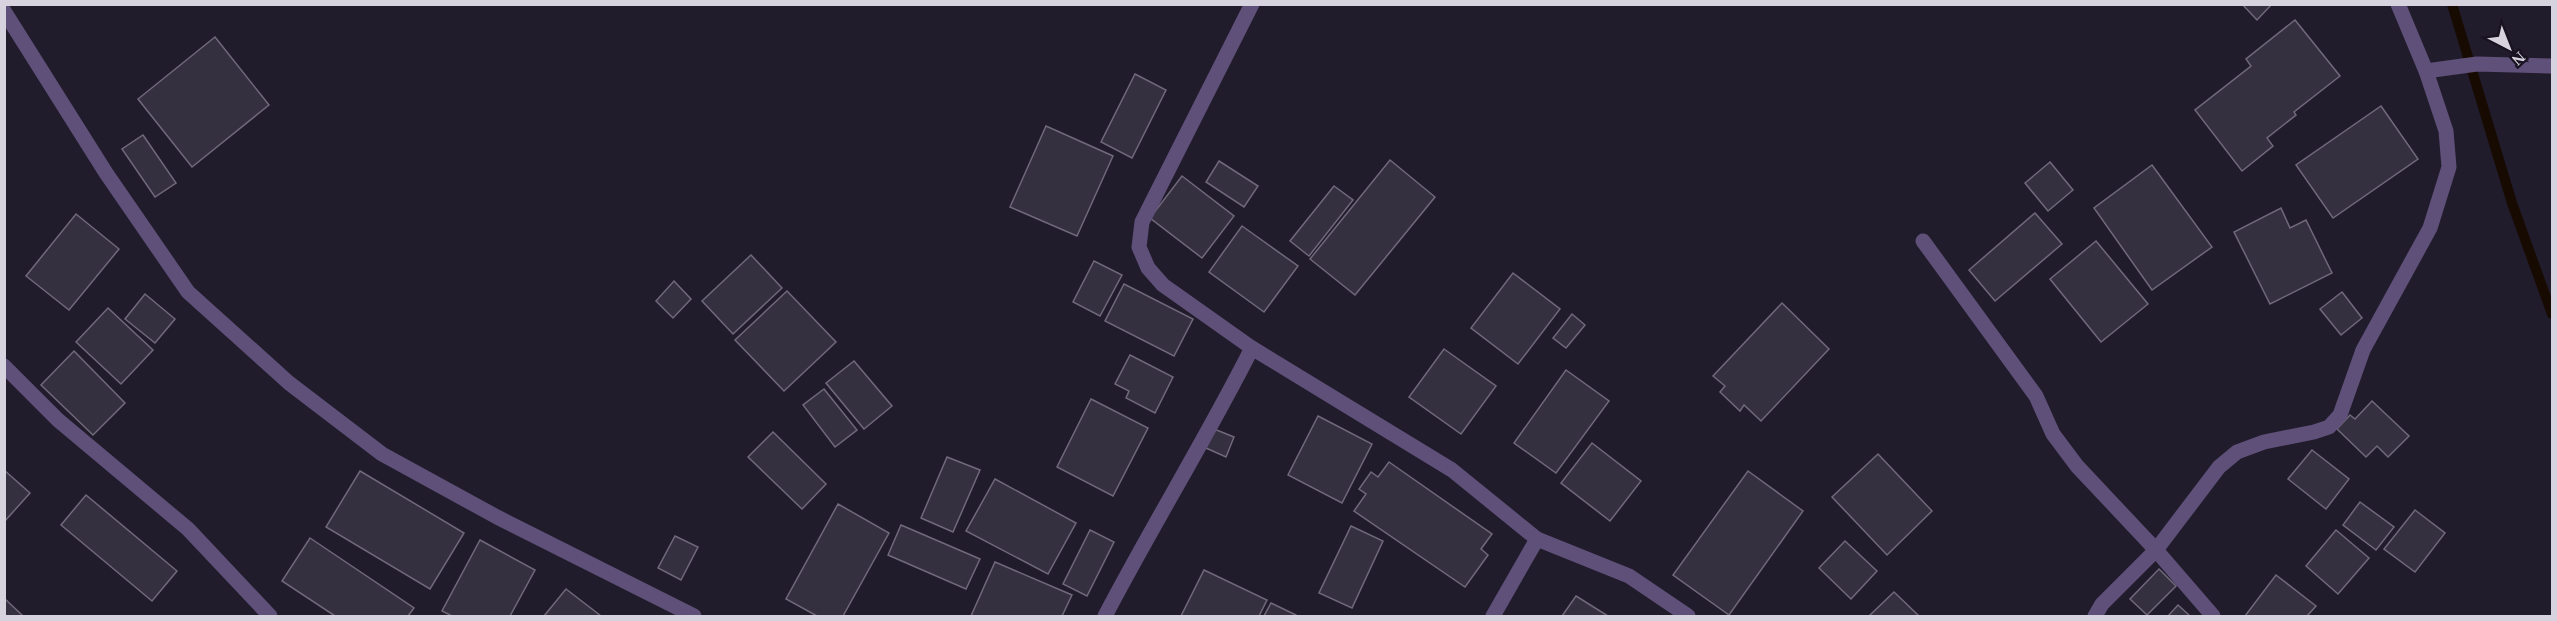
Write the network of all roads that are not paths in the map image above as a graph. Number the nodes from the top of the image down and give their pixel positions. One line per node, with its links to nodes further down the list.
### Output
1 (1252, 4): 7 (street)
2 (2398, 4): 5 (street)
3 (4, 11): 12 (street)
4 (2553, 66): 5 (street)
5 (2426, 71): 10 (street)
6 (1923, 241): 10 (street)
7 (1252, 348): 9 (street); 13 (street)
8 (4, 366): 11 (street)
9 (1537, 539): 14 (street); 15 (street)
10 (2156, 550): 16 (street); 17 (street)
11 (270, 616)
12 (694, 616)
13 (1105, 616)
14 (1493, 616)
15 (1688, 616)
16 (2095, 616)
17 (2214, 616)

